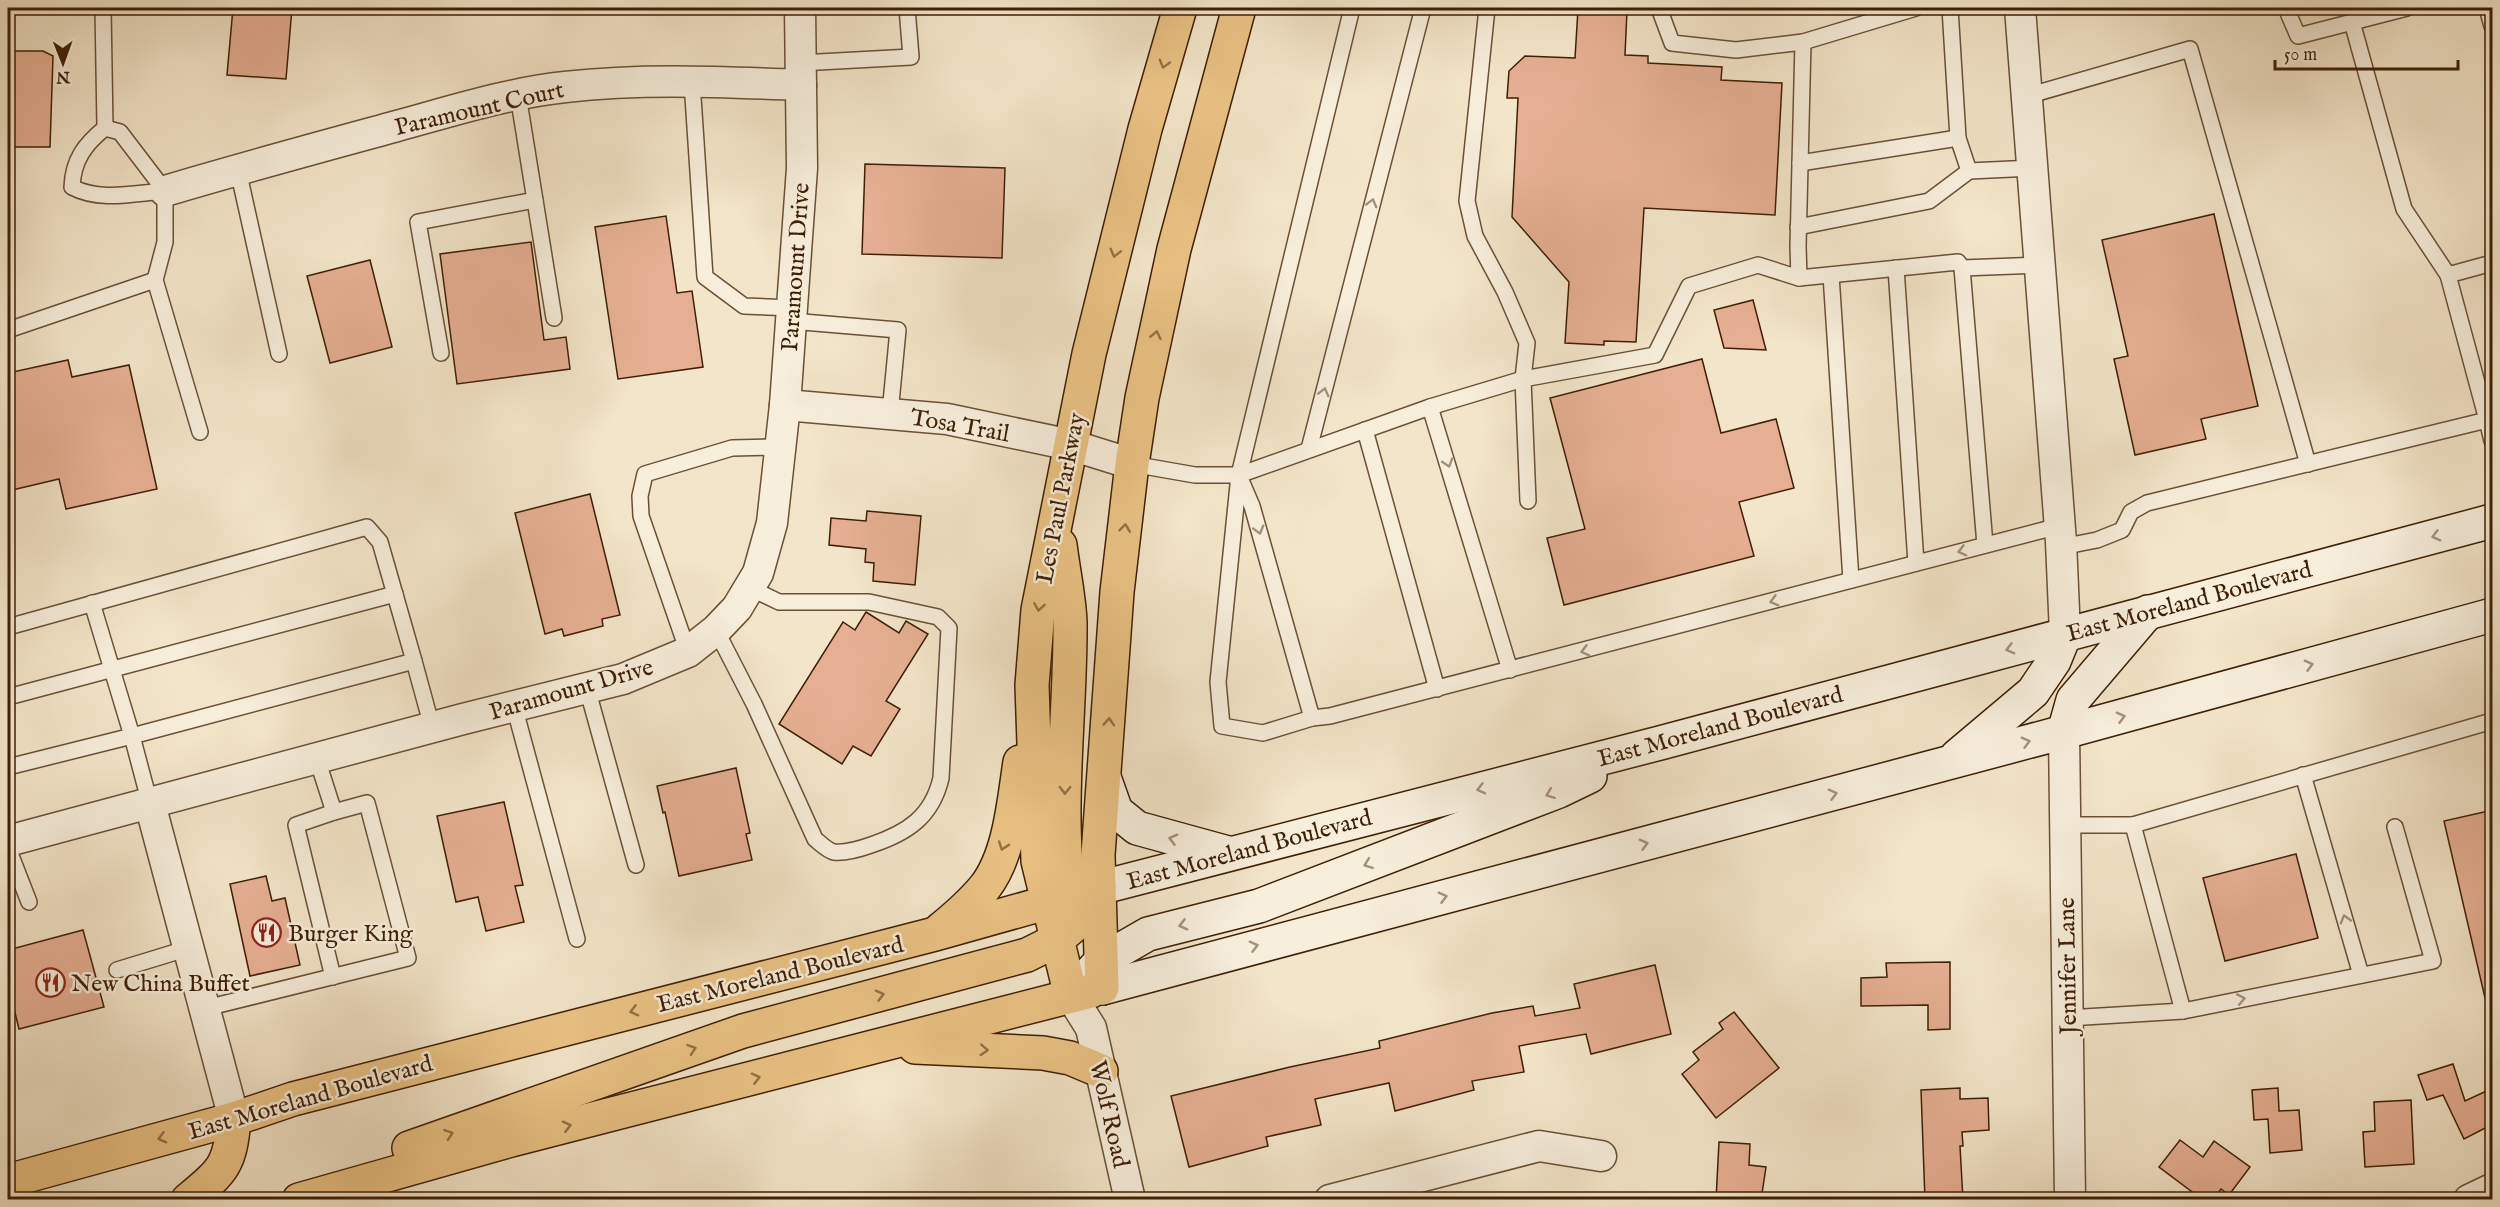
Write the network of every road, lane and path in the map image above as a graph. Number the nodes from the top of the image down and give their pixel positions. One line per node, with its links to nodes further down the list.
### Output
1 (103, 8): 24 (lane)
2 (800, 8): 20 (street, Paramount Drive)
3 (907, 8): 20 (lane)
4 (1180, 8): 55 (main road, Les Paul Parkway, one-way to 55)
5 (1225, 8): 26 (main road)
6 (1239, 8): 26 (main road, Les Paul Parkway)
7 (1352, 8): 60 (lane)
8 (1423, 8): 57 (lane, one-way to 8)
9 (1487, 8): 47 (lane)
10 (1659, 8): 19 (lane)
11 (1916, 8): 19 (lane)
12 (1950, 8): 25 (lane)
13 (2020, 8): 23 (street)
14 (2286, 8): 17 (lane)
15 (2407, 8): 17 (lane)
16 (2487, 8): 18 (lane)
17 (2352, 22): 39 (lane)
18 (2493, 26)
19 (1803, 42): 27 (lane)
20 (800, 74): 21 (street, Paramount Court); 42 (street, Paramount Drive)
21 (692, 82): 22 (street, Paramount Court); 42 (lane)
22 (518, 94): 29 (street, Paramount Court); 32 (lane)
23 (2027, 96): 28 (street); 59 (lane)
24 (105, 128): 31 (lane); 31 (lane)
25 (1958, 138): 27 (lane); 30 (lane)
26 (1199, 156): 58 (main road, Les Paul Parkway, one-way to 26)
27 (1800, 163): 33 (lane)
28 (2032, 168): 30 (lane); 35 (street)
29 (238, 170): 31 (street, Paramount Court); 46 (lane)
30 (1969, 171): 33 (lane)
31 (165, 191): 41 (lane)
32 (535, 200): 43 (lane); 45 (lane)
33 (1798, 226): 40 (lane)
34 (2493, 263): 39 (lane)
35 (2040, 265): 37 (lane); 64 (street)
36 (1896, 268): 37 (lane); 38 (lane); 66 (lane)
37 (1962, 268): 65 (lane)
38 (1831, 274): 40 (lane); 67 (lane)
39 (2448, 275): 51 (lane)
40 (1799, 278): 47 (lane)
41 (155, 280): 44 (lane); 53 (lane)
42 (792, 315): 48 (street, Paramount Drive); 50 (lane)
43 (554, 318)
44 (8, 330)
45 (441, 353)
46 (279, 354)
47 (1523, 379): 49 (lane); 61 (lane)
48 (785, 405): 50 (street, Tosa Trail); 56 (street, Paramount Drive)
49 (1430, 407): 52 (lane); 79 (lane, one-way to 79)
50 (890, 413): 55 (street, Tosa Trail)
51 (2490, 419): 54 (lane); 59 (lane)
52 (1365, 430): 57 (lane); 82 (lane)
53 (200, 432)
54 (2493, 441)
55 (1071, 445): 58 (street, Tosa Trail); 63 (main road, Les Paul Parkway)
56 (780, 447): 68 (street, Paramount Drive); 76 (lane)
57 (1310, 449): 60 (lane)
58 (1132, 464): 60 (lane); 95 (main road, Les Paul Parkway, one-way to 58)
59 (2308, 464): 64 (lane)
60 (1239, 475): 85 (lane, one-way to 85); 85 (lane)
61 (1528, 501)
62 (2493, 521): 71 (main road, East Moreland Boulevard, one-way to 71)
63 (1056, 522): 80 (main road, Les Paul Parkway, one-way to 80); 106 (main road, one-way to 106)
64 (2060, 537): 65 (lane); 75 (street)
65 (1986, 545): 66 (lane, one-way to 66)
66 (1916, 563): 67 (lane)
67 (1851, 580): 79 (lane, one-way to 79)
68 (750, 588): 74 (street, Paramount Drive); 74 (lane)
69 (395, 594): 70 (lane); 77 (lane); 78 (lane)
70 (92, 603): 73 (lane); 78 (lane)
71 (2148, 612): 75 (main road, East Moreland Boulevard); 88 (main road)
72 (2493, 615): 88 (main road, one-way to 72)
73 (8, 627)
74 (716, 630): 76 (street, Paramount Drive)
75 (2065, 634): 90 (main road, East Moreland Boulevard, one-way to 90); 92 (main road)
76 (688, 652): 81 (street, Paramount Drive)
77 (414, 662): 87 (lane); 89 (lane)
78 (112, 670): 83 (lane); 89 (lane)
79 (1510, 670): 82 (lane)
80 (1032, 685): 106 (main road, Les Paul Parkway); 107 (main road, one-way to 107)
81 (587, 688): 84 (street, Paramount Drive); 104 (lane)
82 (1437, 689): 85 (lane)
83 (8, 697)
84 (514, 706): 87 (street, Paramount Drive); 108 (lane)
85 (1312, 718)
86 (2493, 720): 94 (lane)
87 (432, 727): 91 (street, Paramount Drive)
88 (2064, 732): 92 (main road, one-way to 88); 98 (street, Jennifer Lane)
89 (132, 736): 93 (lane); 96 (lane)
90 (1660, 743): 103 (main road, East Moreland Boulevard, one-way to 103); 113 (main road, one-way to 113)
91 (317, 759): 96 (street, Paramount Drive); 97 (lane)
92 (1949, 762): 113 (main road, one-way to 92)
93 (8, 767)
94 (2303, 775): 99 (lane); 111 (lane, one-way to 94)
95 (1105, 780): 103 (main road, one-way to 95); 106 (main road, Les Paul Parkway)
96 (150, 804): 101 (street, Paramount Drive); 109 (street)
97 (334, 812): 112 (lane); 112 (lane)
98 (2066, 825): 99 (lane); 116 (street, Jennifer Lane)
99 (2133, 825): 115 (lane)
100 (2395, 827): 111 (lane)
101 (8, 841)
102 (8, 848): 105 (lane)
103 (1230, 854): 106 (main road, East Moreland Boulevard)
104 (636, 865)
105 (29, 902)
106 (1069, 911): 107 (main road, East Moreland Boulevard); 113 (main road, Les Paul Parkway); 113 (main road, Les Paul Parkway); 122 (main road, one-way to 106)
107 (935, 934): 119 (main road, East Moreland Boulevard, one-way to 119)
108 (577, 939)
109 (189, 948): 110 (lane); 114 (street)
110 (117, 970)
111 (2361, 975): 115 (lane, one-way to 111)
112 (333, 977): 114 (lane)
113 (1091, 979): 117 (main road); 118 (street, Wolf Road)
114 (206, 1008): 119 (street)
115 (2183, 1011): 116 (lane)
116 (2068, 1018): 128 (street, Jennifer Lane)
117 (883, 1045): 118 (main road, one-way to 118); 122 (main road, one-way to 117)
118 (1101, 1071): 126 (street, Wolf Road)
119 (234, 1119): 121 (main road, East Moreland Boulevard, one-way to 121); 124 (main road)
120 (1601, 1156): 127 (street)
121 (8, 1181)
122 (341, 1188): 125 (main road)
123 (2493, 1189): 129 (street)
124 (188, 1200)
125 (299, 1200)
126 (1130, 1200)
127 (1330, 1200)
128 (2070, 1200)
129 (2469, 1200)

